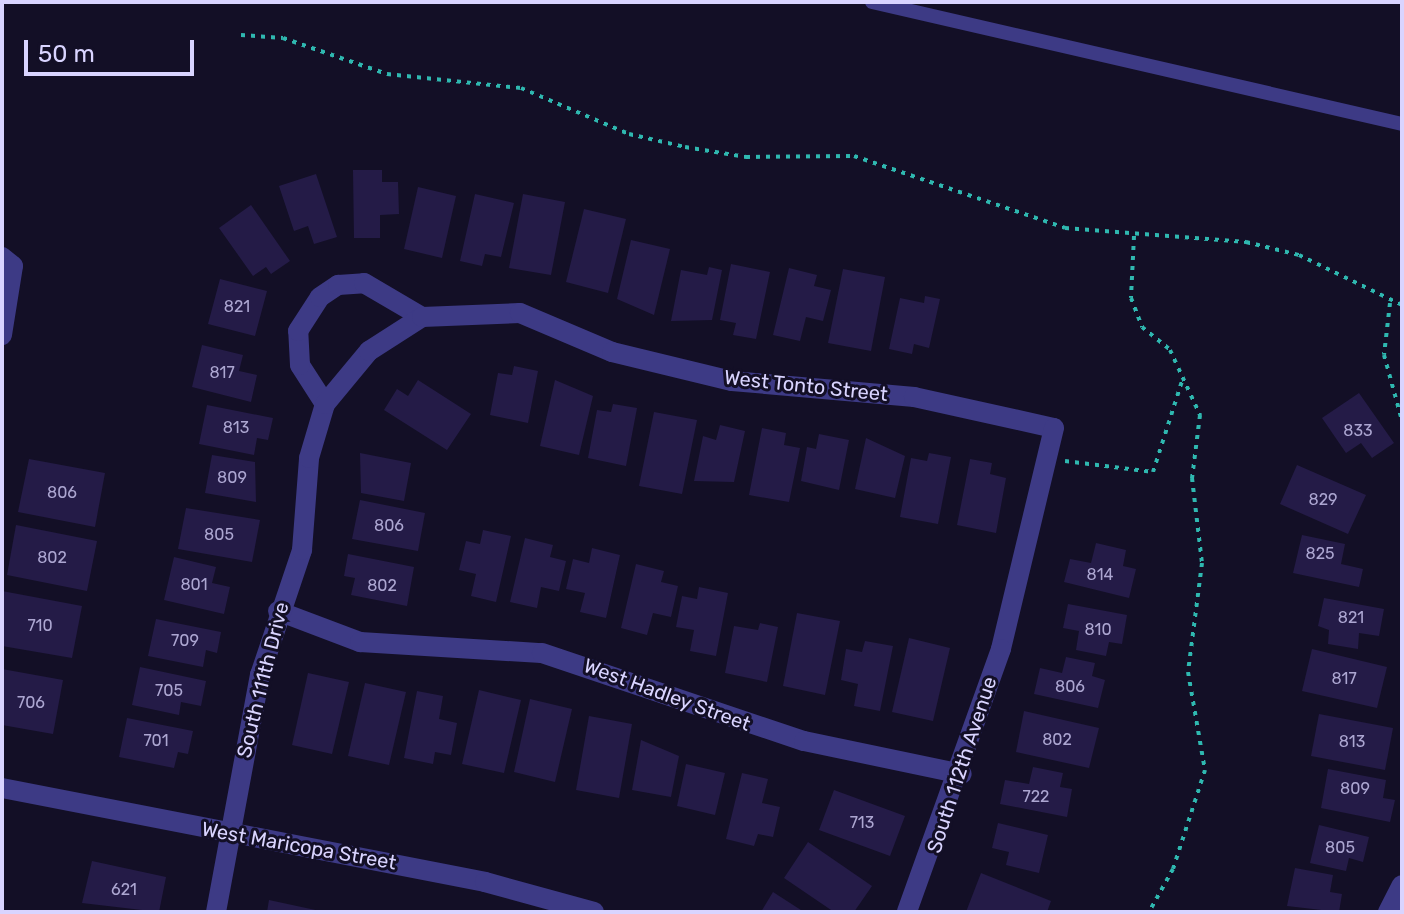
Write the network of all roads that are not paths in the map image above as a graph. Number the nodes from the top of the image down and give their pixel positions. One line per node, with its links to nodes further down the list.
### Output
1 (872, 2): 2 (lane)
2 (1402, 124)
3 (8, 261): 5 (street)
4 (422, 317): 6 (street, South 111th Drive); 6 (street); 7 (street, West Tonto Street)
5 (2, 335)
6 (325, 404): 8 (street, South 111th Drive)
7 (1054, 428): 9 (street, South 112th Avenue)
8 (278, 611): 9 (street, West Hadley Street); 11 (street, South 111th Drive)
9 (962, 774): 15 (street, South 112th Avenue)
10 (2, 788): 11 (street, West Maricopa Street)
11 (226, 834): 13 (street, West Maricopa Street); 14 (street, South 111th Drive)
12 (1402, 885): 16 (street)
13 (585, 910)
14 (216, 912)
15 (907, 912)
16 (1388, 912)

